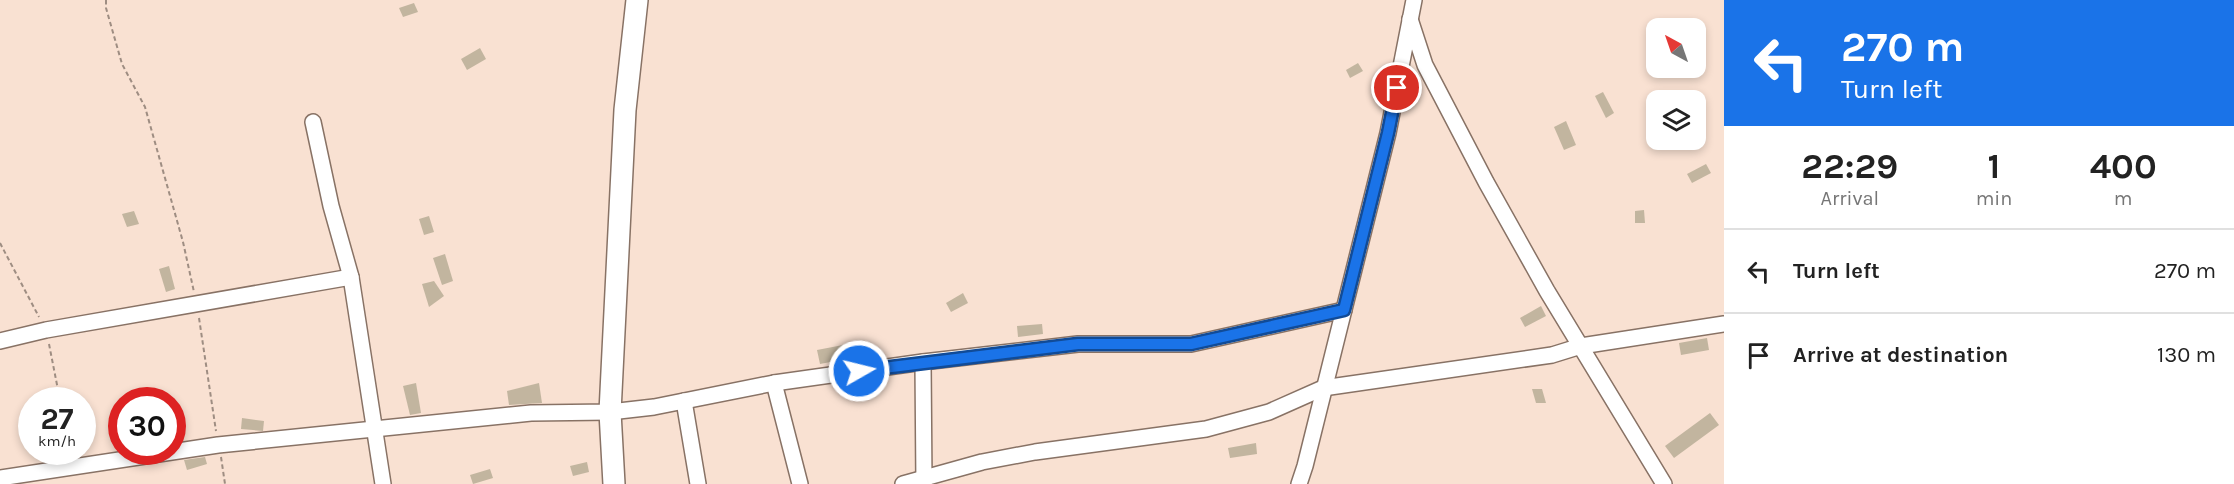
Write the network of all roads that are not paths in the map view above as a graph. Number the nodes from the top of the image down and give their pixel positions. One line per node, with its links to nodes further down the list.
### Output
1 (637, 0): 14 (street)
2 (1414, 0): 3 (street)
3 (1410, 19): 6 (street); 9 (street)
4 (313, 122): 5 (street)
5 (351, 277): 8 (street); 15 (street)
6 (1344, 310): 10 (street); 12 (street)
7 (1724, 324): 9 (street)
8 (0, 341)
9 (1581, 346): 12 (street); 24 (street)
10 (923, 362): 11 (street); 17 (street)
11 (774, 383): 13 (street); 21 (street)
12 (1323, 388): 17 (street); 23 (street)
13 (684, 401): 14 (street); 20 (street)
14 (610, 412): 15 (street); 19 (street)
15 (373, 429): 16 (street); 18 (street)
16 (0, 478)
17 (923, 482): 22 (street)
18 (383, 484)
19 (614, 484)
20 (698, 484)
21 (800, 484)
22 (903, 484)
23 (1299, 484)
24 (1664, 484)

